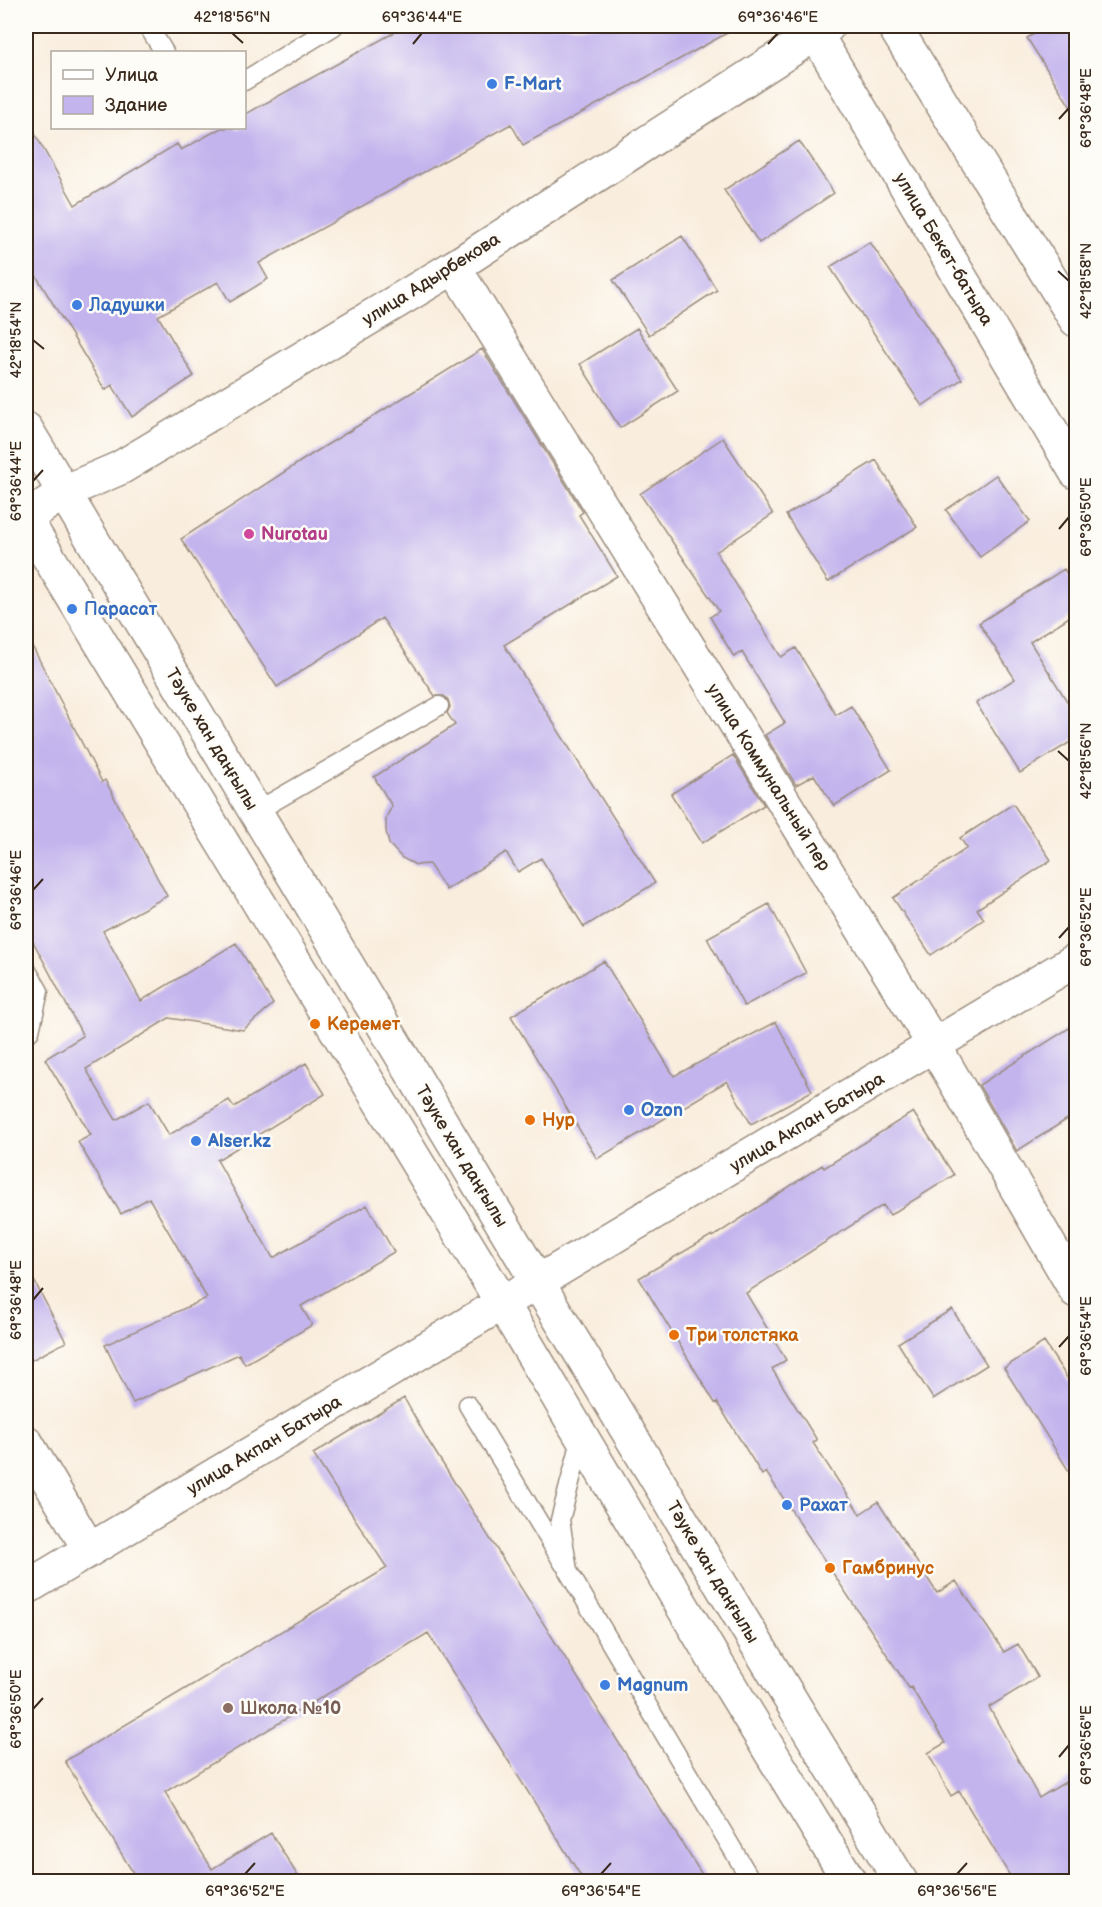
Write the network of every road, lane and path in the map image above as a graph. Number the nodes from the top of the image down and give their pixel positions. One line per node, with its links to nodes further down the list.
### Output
1 (148, 26): 5 (lane)
2 (334, 26): 6 (lane)
3 (894, 26): 8 (main road)
4 (818, 28): 7 (main road, улица Адырбекова); 10 (main road, улица Бекет-батыра)
5 (163, 51)
6 (246, 80)
7 (454, 267): 11 (main road, улица Адырбекова); 18 (main road, улица Коммунальный пер)
8 (1077, 320)
9 (26, 429): 11 (main road, Тәуке хан даңғылы)
10 (1077, 472)
11 (64, 492): 12 (main road, улица Адырбекова); 14 (main road, Тәуке хан даңғылы)
12 (26, 519): 21 (main road)
13 (439, 706): 14 (lane)
14 (255, 812): 19 (main road, Тәуке хан даңғылы)
15 (1077, 960): 18 (main road, улица Акпан Батыра)
16 (26, 969): 17 (lane)
17 (26, 1034)
18 (934, 1045): 19 (main road, улица Акпан Батыра); 20 (main road, улица Коммунальный пер)
19 (538, 1283): 21 (main road, улица Акпан Батыра); 30 (main road, Тәуке хан даңғылы)
20 (1077, 1291)
21 (503, 1304): 23 (main road); 25 (main road, улица Акпан Батыра)
22 (468, 1405): 26 (lane)
23 (582, 1437): 26 (lane); 29 (main road)
24 (26, 1442): 25 (main road)
25 (88, 1550): 27 (main road, улица Акпан Батыра)
26 (568, 1571): 28 (lane)
27 (26, 1588)
28 (752, 1881)
29 (850, 1881)
30 (902, 1881)

